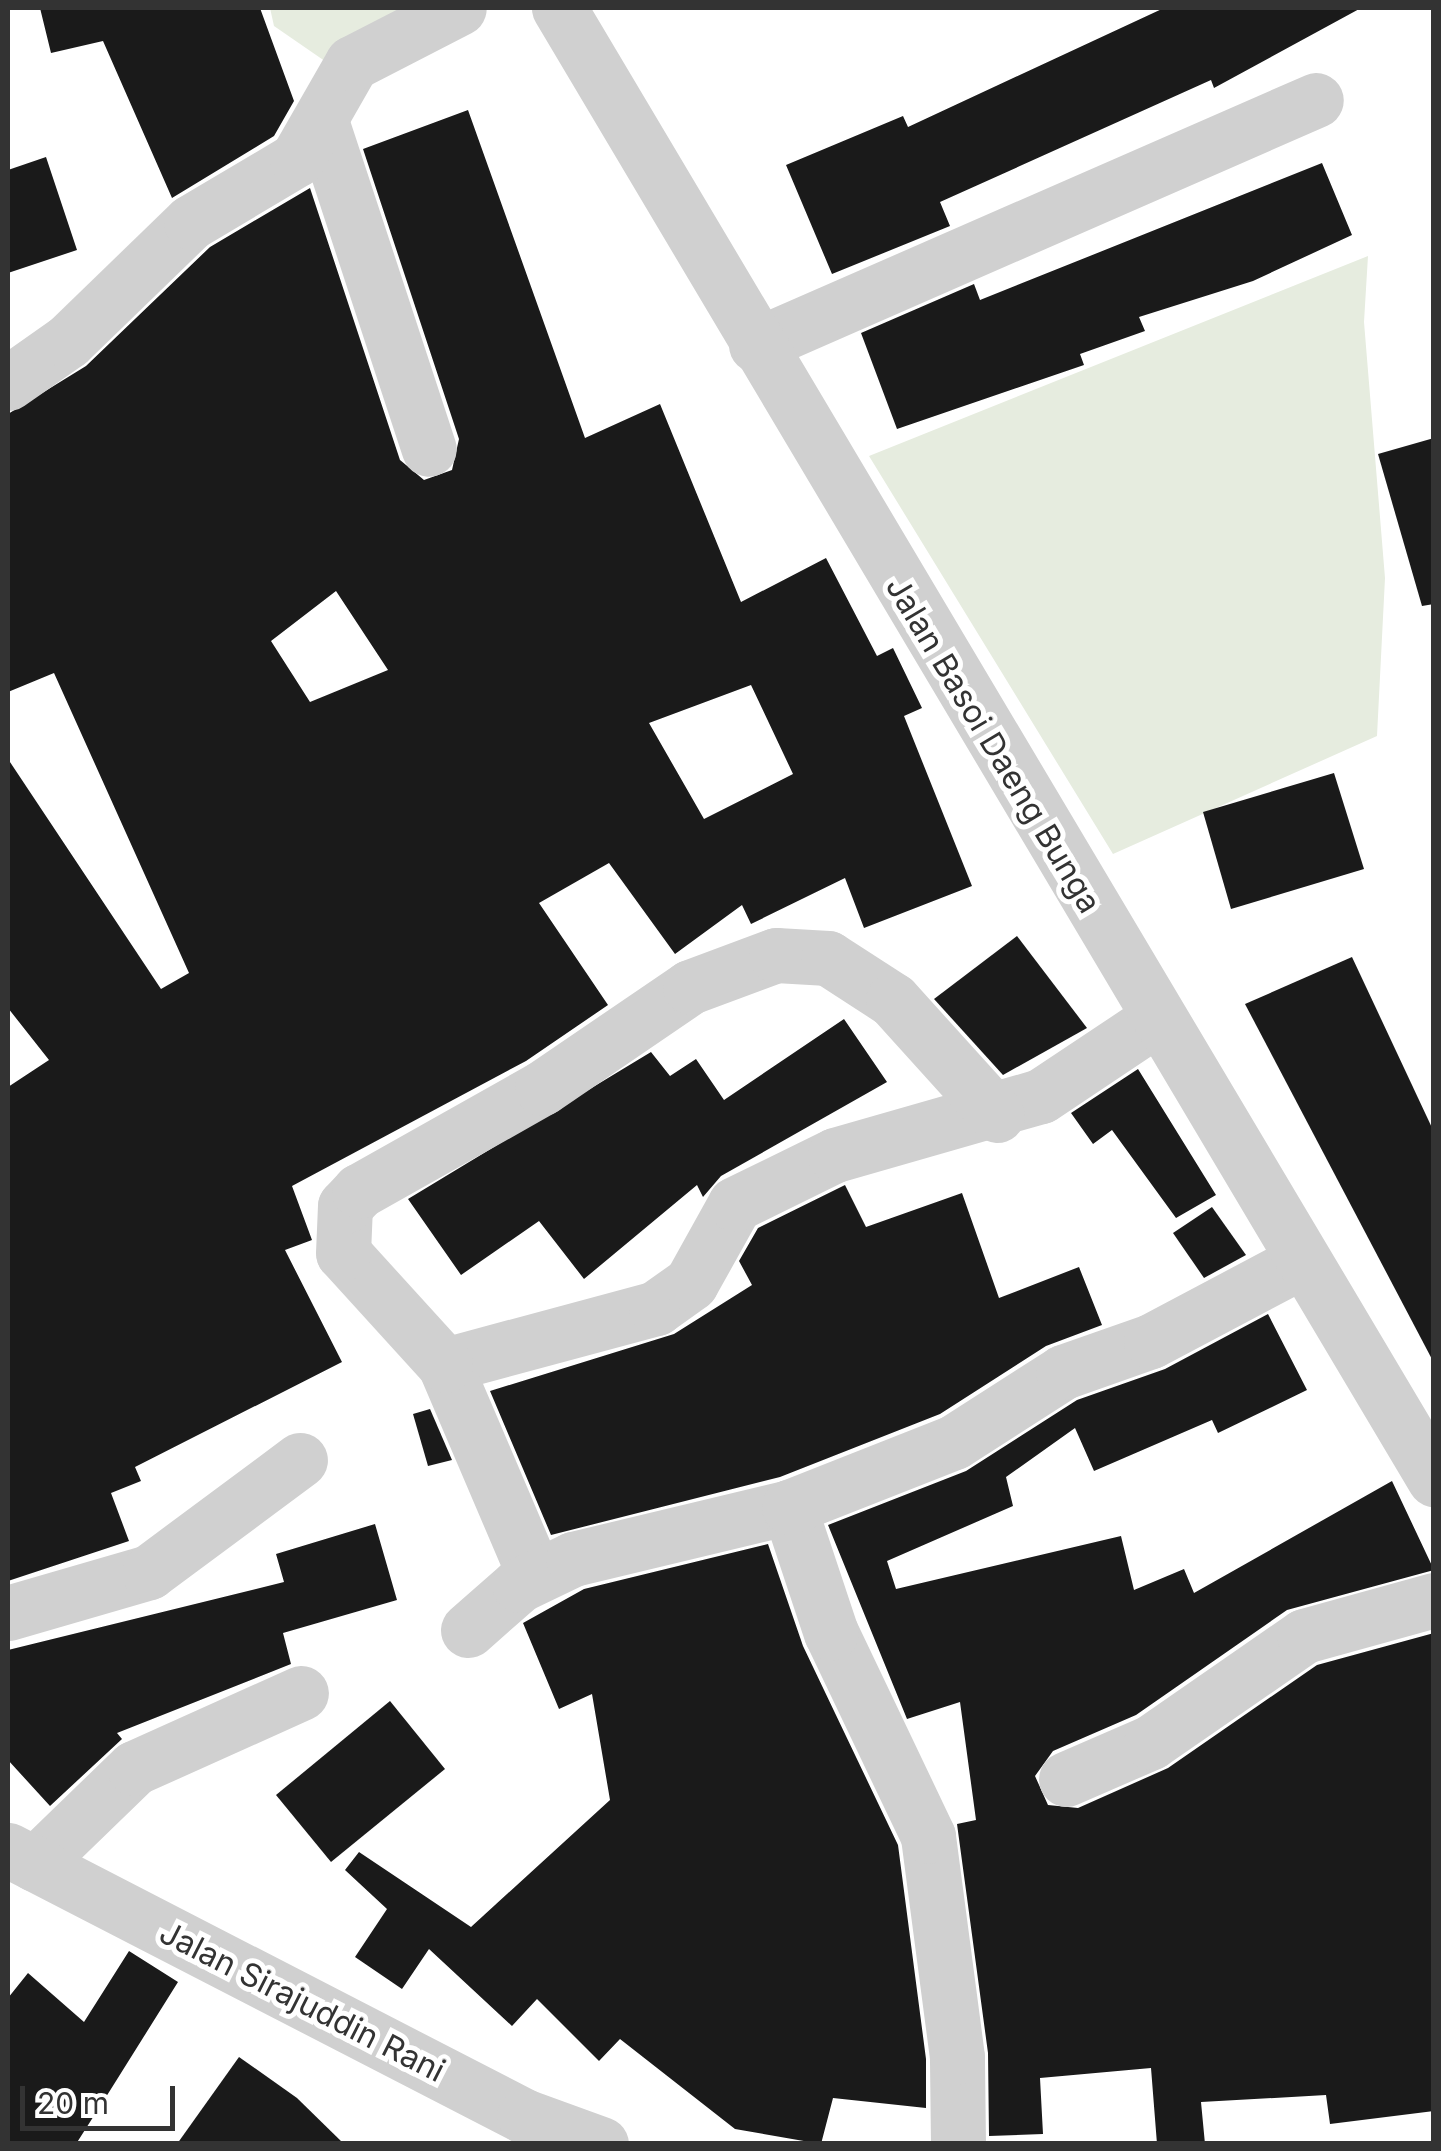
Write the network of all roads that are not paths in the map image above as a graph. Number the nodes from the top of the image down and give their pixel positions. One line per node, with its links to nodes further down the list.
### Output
1 (459, 8): 4 (street)
2 (560, 8): 5 (street, Jalan Basoi Daeng Bunga)
3 (1316, 100): 5 (street)
4 (321, 120): 6 (street); 7 (street)
5 (756, 345): 8 (street, Jalan Basoi Daeng Bunga)
6 (8, 384)
7 (429, 449)
8 (1155, 1020): 9 (street); 10 (street, Jalan Basoi Daeng Bunga)
9 (997, 1115): 11 (street); 11 (street)
10 (1300, 1262): 13 (street, Jalan Basoi Daeng Bunga); 14 (street)
11 (445, 1364): 15 (street)
12 (300, 1460): 17 (street)
13 (1434, 1479)
14 (789, 1507): 15 (street); 24 (street)
15 (534, 1574): 18 (street)
16 (1434, 1600): 20 (street)
17 (8, 1614)
18 (468, 1630)
19 (301, 1693): 21 (street)
20 (1066, 1780)
21 (21, 1857): 22 (street, Jalan Sirajuddin Rani)
22 (514, 2130): 23 (street, Jalan Sirajuddin Rani)
23 (601, 2144)
24 (958, 2144)

